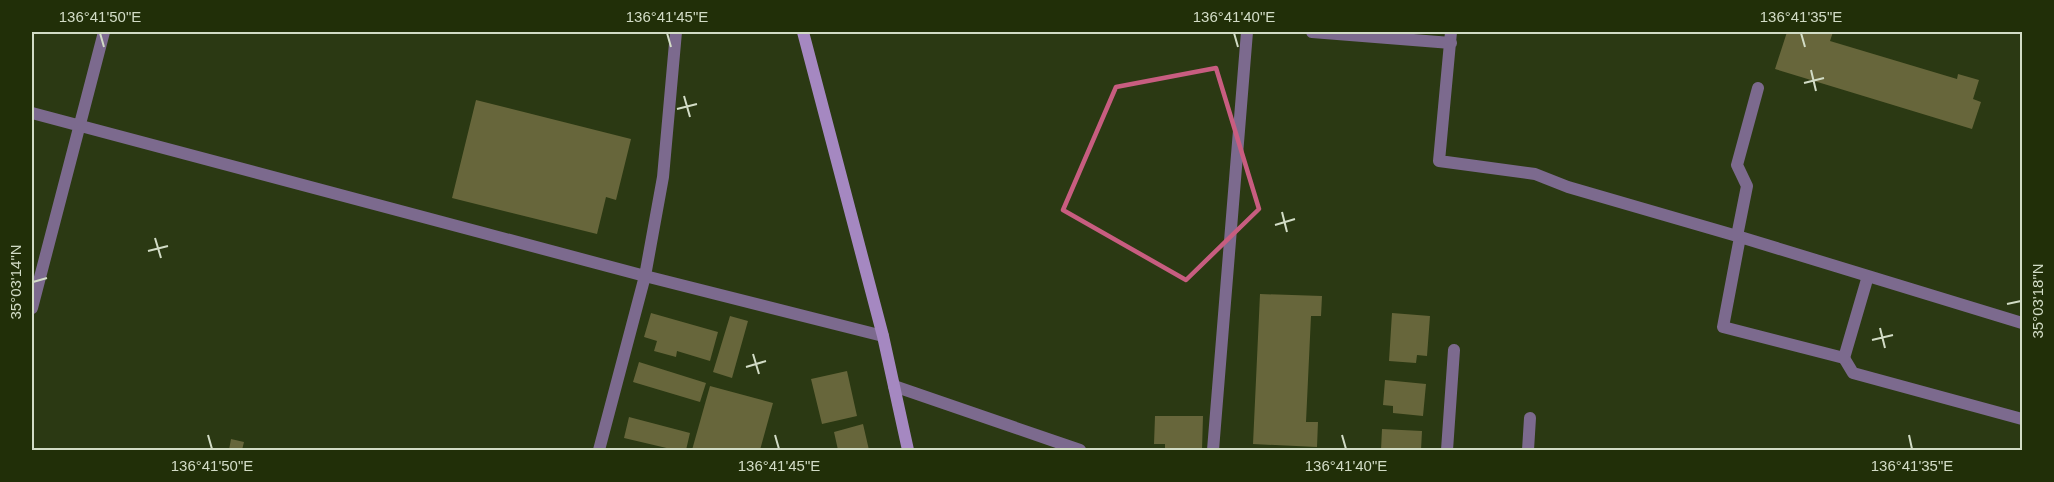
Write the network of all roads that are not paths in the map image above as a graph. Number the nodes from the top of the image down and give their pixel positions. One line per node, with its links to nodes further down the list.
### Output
1 (104, 32): 9 (street)
2 (676, 32): 11 (street)
3 (803, 32): 15 (street)
4 (1247, 32): 24 (street)
5 (1312, 32): 6 (street)
6 (1451, 38): 10 (street)
7 (1758, 88): 10 (street)
8 (32, 113): 9 (street)
9 (79, 126): 11 (street); 13 (street)
10 (1739, 236): 12 (street); 17 (street)
11 (645, 276): 15 (street); 21 (street)
12 (1868, 276): 14 (street); 17 (street)
13 (32, 308)
14 (2022, 323)
15 (883, 336): 18 (street)
16 (1454, 350): 25 (street)
17 (1844, 358): 20 (street)
18 (894, 386): 22 (street); 23 (street)
19 (1530, 418): 26 (street)
20 (2022, 419)
21 (599, 450)
22 (908, 450)
23 (1080, 450)
24 (1213, 450)
25 (1447, 450)
26 (1528, 450)

